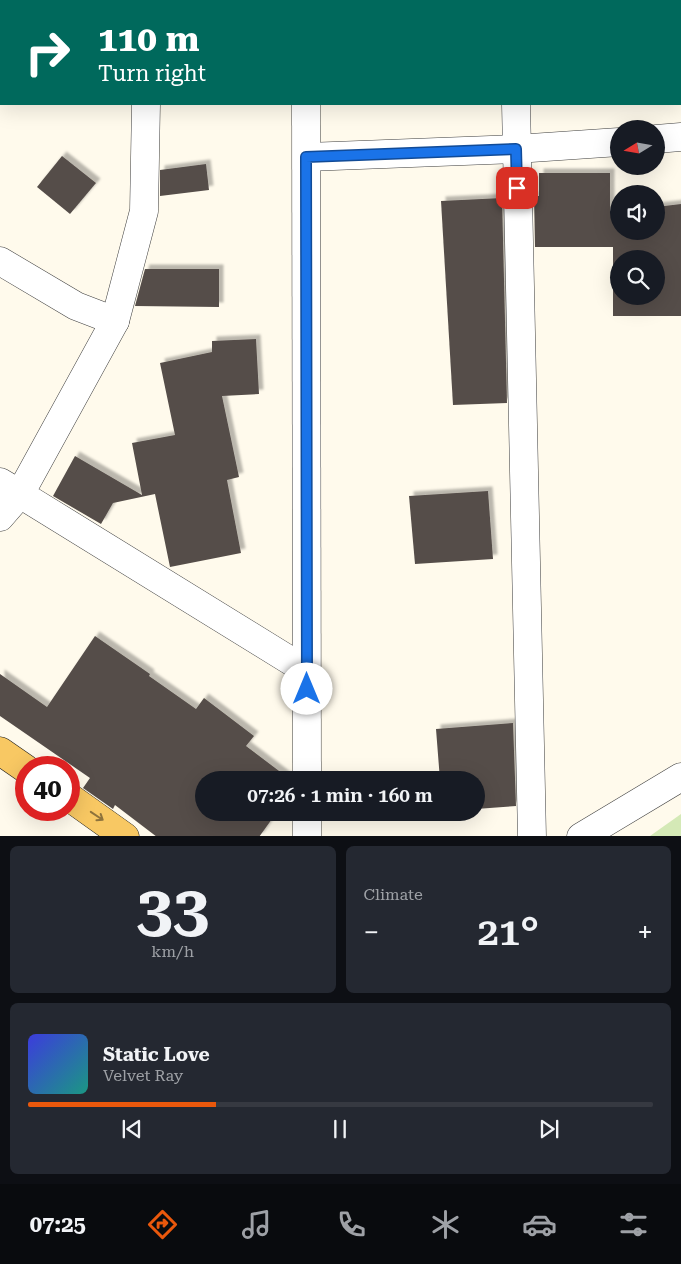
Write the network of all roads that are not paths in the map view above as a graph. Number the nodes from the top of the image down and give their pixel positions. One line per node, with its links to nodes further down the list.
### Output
1 (146, 105): 10 (street)
2 (306, 105): 8 (street)
3 (516, 105): 7 (street)
4 (681, 137): 5 (street)
5 (665, 138)
6 (610, 143): 7 (street)
7 (516, 149): 8 (street); 22 (street)
8 (306, 157): 13 (street)
9 (0, 261): 10 (street)
10 (115, 320): 11 (street)
11 (10, 488): 12 (street); 13 (street)
12 (0, 517)
13 (306, 671): 16 (street)
14 (0, 751): 15 (main road)
15 (15, 761)
16 (307, 771)
17 (681, 776): 23 (street)
18 (80, 805): 20 (main road, one-way to 20)
19 (307, 821): 21 (street)
20 (126, 836)
21 (307, 836)
22 (532, 836)
23 (581, 836)

